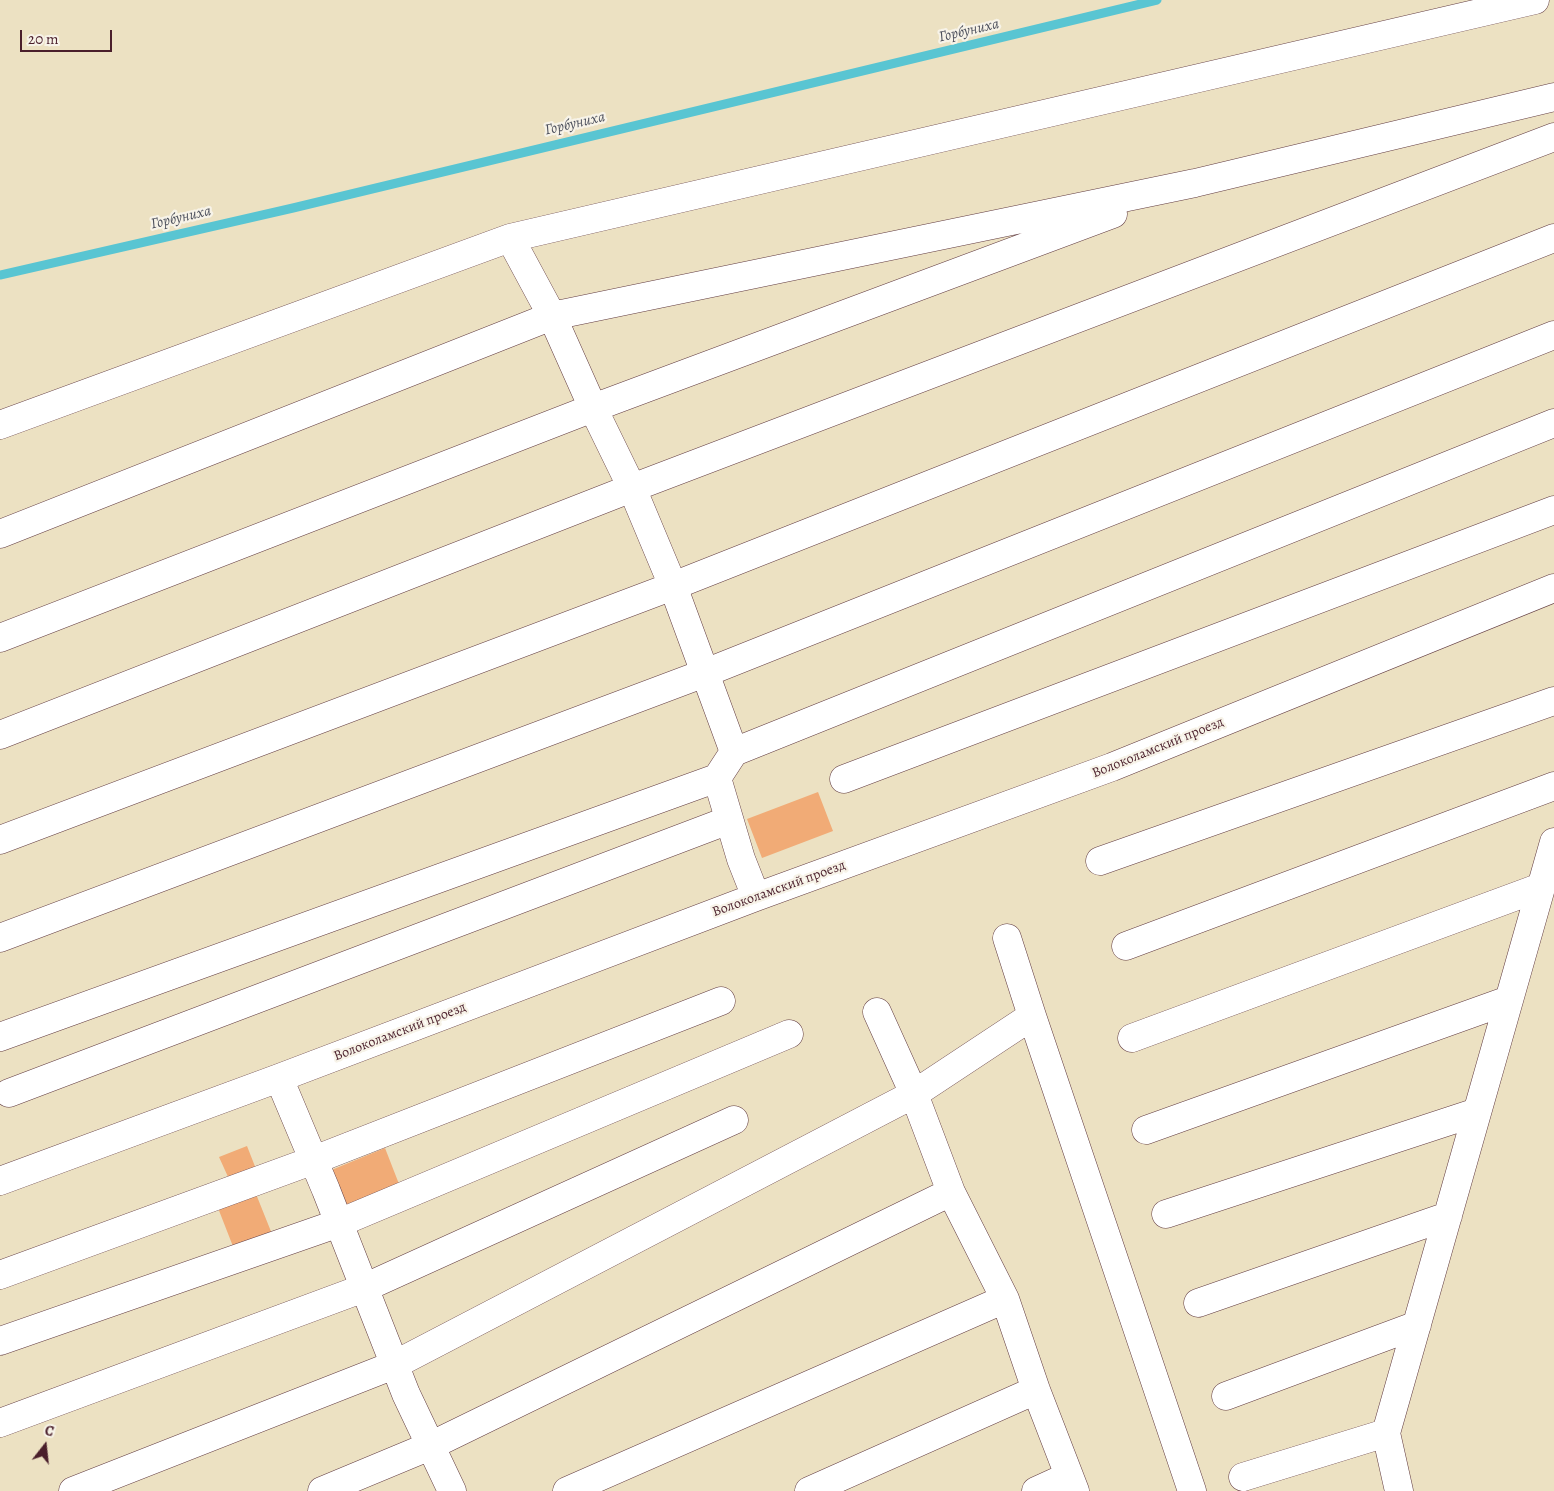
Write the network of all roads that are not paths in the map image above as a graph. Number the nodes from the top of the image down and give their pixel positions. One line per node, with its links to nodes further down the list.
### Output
1 (1536, 0): 5 (street)
2 (1554, 97): 4 (street)
3 (1554, 137): 12 (street)
4 (1195, 183): 7 (street); 9 (street)
5 (510, 238): 7 (street); 11 (street)
6 (1554, 238): 15 (street)
7 (552, 316): 9 (street); 14 (street)
8 (1554, 335): 18 (street)
9 (593, 408): 12 (street); 17 (street)
10 (1554, 423): 21 (street)
11 (0, 425)
12 (632, 488): 15 (street); 20 (street)
13 (1554, 510): 23 (street)
14 (0, 534)
15 (673, 586): 18 (street); 26 (street)
16 (1554, 588): 30 (street, Волоколамский проезд)
17 (0, 638)
18 (705, 674): 21 (street); 31 (street)
19 (1554, 702): 28 (street)
20 (0, 735)
21 (734, 752): 22 (street)
22 (717, 778): 25 (street); 39 (street)
23 (844, 779)
24 (1554, 786): 33 (street)
25 (729, 820): 30 (street); 42 (street)
26 (0, 840)
27 (1554, 842): 29 (street)
28 (1100, 861)
29 (1541, 887): 34 (street); 40 (street)
30 (756, 896): 41 (street, Волоколамский проезд)
31 (0, 938)
32 (1007, 938): 37 (street)
33 (1126, 946)
34 (1509, 1000): 44 (street); 46 (street)
35 (721, 1001): 47 (street)
36 (877, 1012): 43 (street)
37 (1032, 1016): 43 (street); 73 (street)
38 (789, 1034): 52 (street)
39 (0, 1037)
40 (1132, 1038)
41 (280, 1078): 47 (street); 48 (street, Волоколамский проезд)
42 (9, 1093)
43 (914, 1094): 49 (street); 59 (street)
44 (1477, 1112): 50 (street); 51 (street)
45 (734, 1120): 54 (street)
46 (1146, 1130)
47 (314, 1160): 52 (street); 53 (street)
48 (0, 1181)
49 (950, 1192): 55 (street); 64 (street)
50 (1166, 1214)
51 (1448, 1216): 56 (street); 57 (street)
52 (339, 1223): 54 (street); 58 (street)
53 (0, 1275)
54 (364, 1288): 59 (street); 62 (street)
55 (1005, 1299): 60 (street); 70 (street)
56 (1198, 1303)
57 (1417, 1325): 61 (street); 63 (street)
58 (0, 1341)
59 (394, 1366): 64 (street); 67 (street)
60 (1036, 1390): 66 (street); 71 (street)
61 (1226, 1396)
62 (0, 1423)
63 (1386, 1434): 65 (street); 74 (street)
64 (430, 1446): 68 (street); 69 (street)
65 (1243, 1477)
66 (1072, 1484): 72 (street)
67 (73, 1491)
68 (322, 1491)
69 (452, 1491)
70 (567, 1491)
71 (809, 1491)
72 (1036, 1491)
73 (1192, 1491)
74 (1399, 1491)

